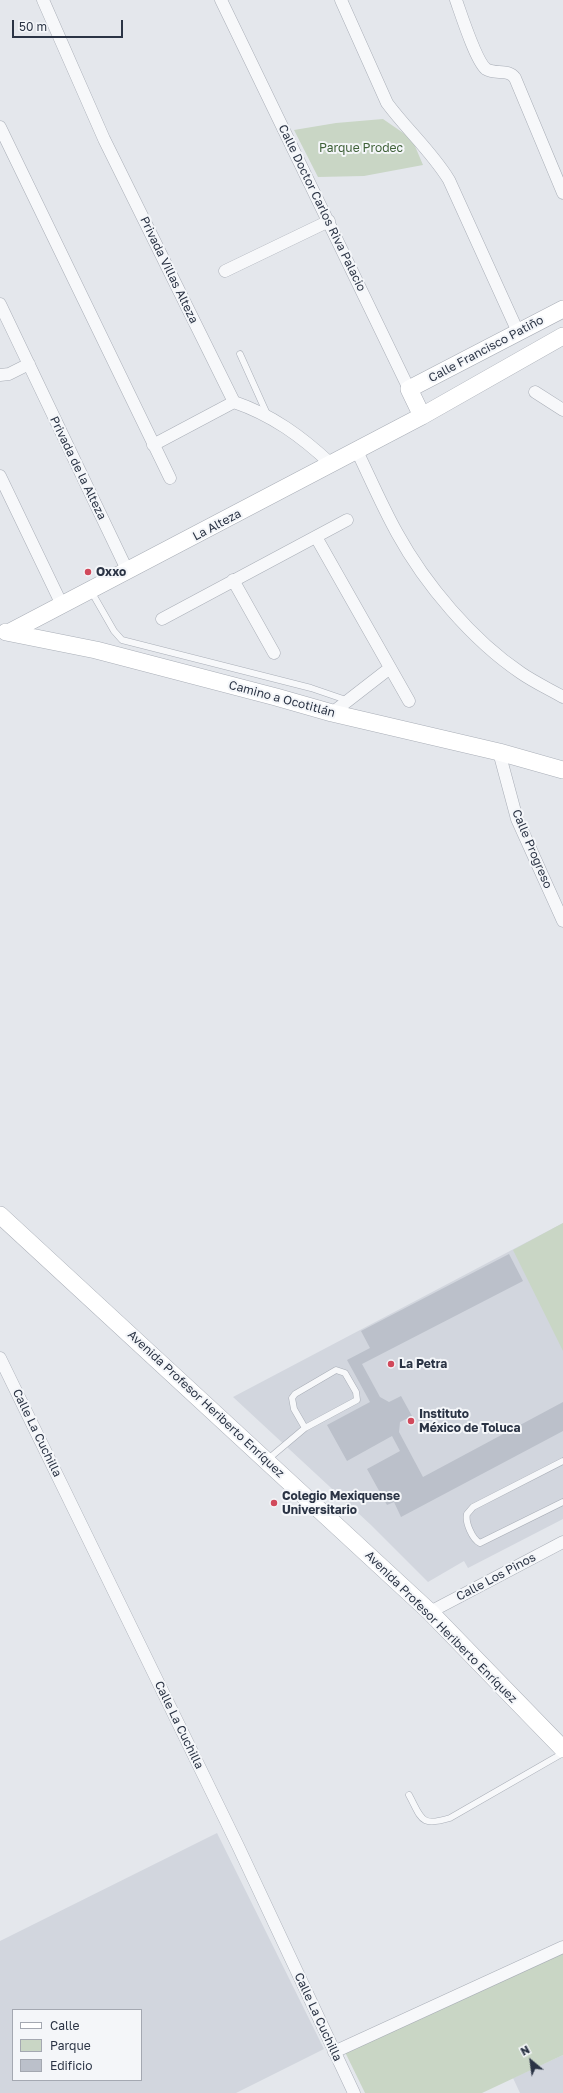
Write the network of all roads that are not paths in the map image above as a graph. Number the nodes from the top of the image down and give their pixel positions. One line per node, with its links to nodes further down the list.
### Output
1 (43, 0): 18 (street, Privada Villas Alteza)
2 (221, 0): 7 (street, Calle Doctor Carlos Riva Palacio)
3 (341, 0): 11 (street)
4 (456, 0): 6 (street)
5 (0, 127): 22 (street)
6 (563, 193)
7 (328, 221): 8 (street); 16 (street, Calle Doctor Carlos Riva Palacio)
8 (225, 271)
9 (0, 304): 14 (street)
10 (563, 309): 11 (main road, Calle Francisco Patiño)
11 (518, 332): 16 (main road, Calle Francisco Patiño)
12 (563, 336): 21 (main road, Calle Francisco Patiño)
13 (240, 354): 20 (lane)
14 (29, 364): 15 (street); 29 (street, Privada de la Alteza)
15 (0, 375)
16 (409, 389): 21 (main road, Calle Doctor Carlos Riva Palacio)
17 (535, 392): 19 (street)
18 (234, 402): 20 (street); 22 (street)
19 (563, 410)
20 (268, 416): 24 (street)
21 (422, 416): 23 (main road, La Alteza)
22 (153, 446): 26 (street)
23 (357, 450): 24 (main road, La Alteza); 37 (street)
24 (331, 464): 29 (main road, La Alteza)
25 (0, 476): 32 (street)
26 (170, 478)
27 (347, 520): 28 (street)
28 (316, 537): 30 (street); 36 (street)
29 (128, 572): 31 (main road, La Alteza)
30 (234, 580): 33 (street); 35 (street)
31 (91, 591): 32 (main road, La Alteza); 38 (lane)
32 (62, 605): 34 (main road, La Alteza)
33 (162, 618)
34 (5, 632): 40 (main road, Camino a Ocotitlán)
35 (274, 653)
36 (390, 668): 38 (street); 39 (street)
37 (563, 697)
38 (349, 701): 40 (street)
39 (409, 701)
40 (332, 713): 41 (main road, Camino a Ocotitlán)
41 (499, 752): 42 (main road, Camino a Ocotitlán); 43 (street, Calle Progreso)
42 (563, 770)
43 (563, 921)
44 (0, 1215): 47 (main road, Avenida Profesor Heriberto Enríquez)
45 (0, 1358): 56 (street, Calle La Cuchilla)
46 (305, 1428): 46 (lane); 47 (lane)
47 (267, 1460): 51 (main road, Avenida Profesor Heriberto Enríquez)
48 (563, 1461): 49 (lane)
49 (563, 1502)
50 (563, 1542): 51 (street, Calle Los Pinos)
51 (430, 1612): 52 (main road, Avenida Profesor Heriberto Enríquez)
52 (563, 1748)
53 (563, 1753): 54 (lane)
54 (409, 1795)
55 (563, 1947): 56 (street)
56 (334, 2052): 57 (street, Calle La Cuchilla)
57 (354, 2093)

